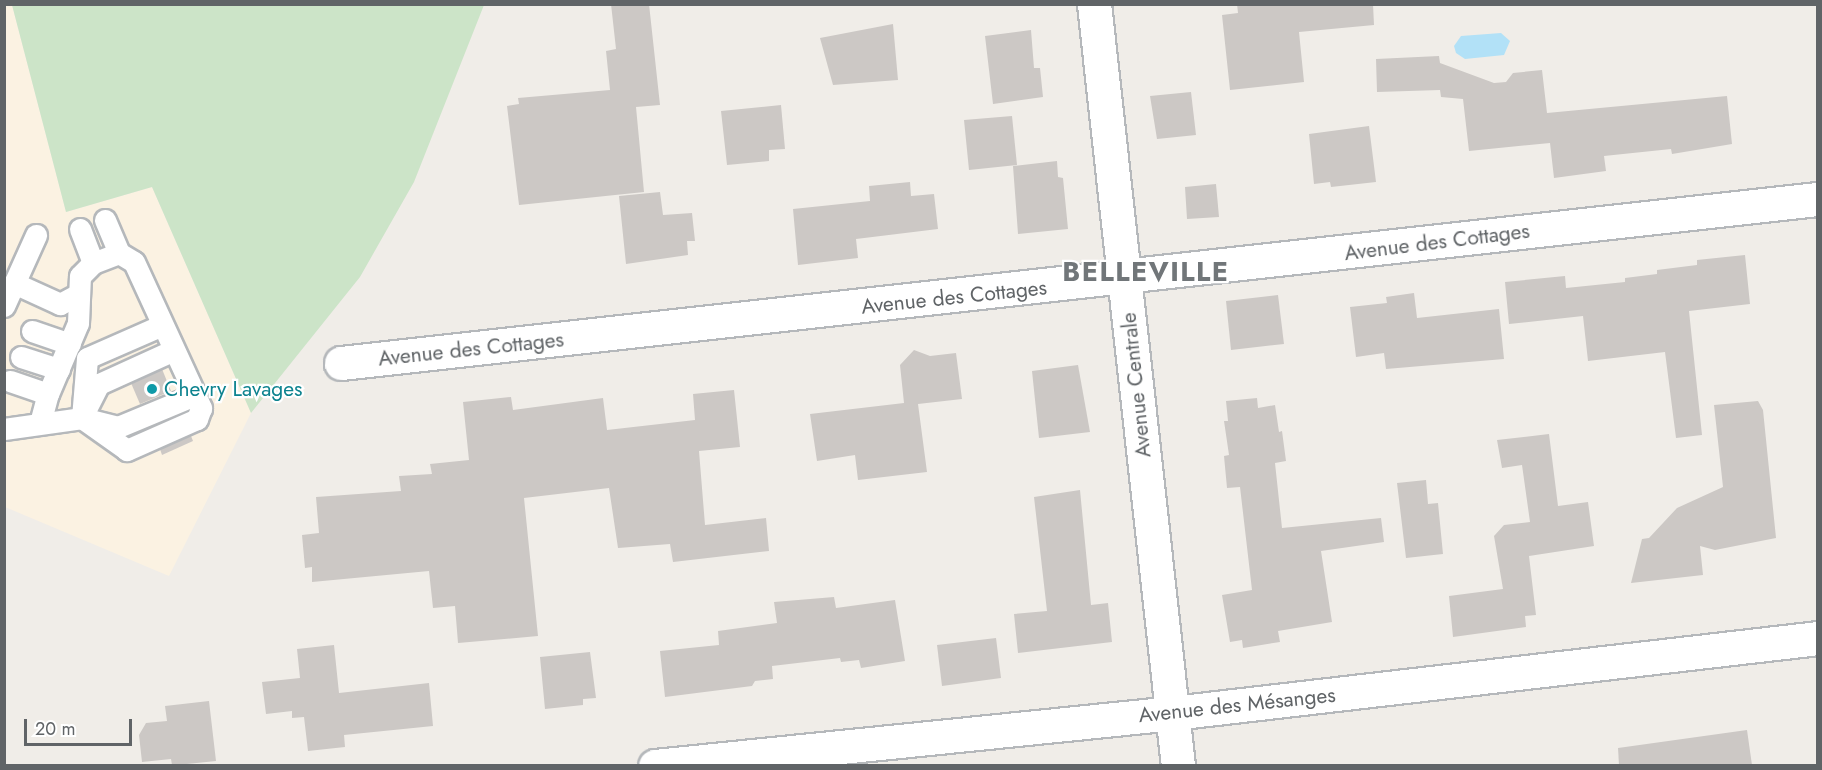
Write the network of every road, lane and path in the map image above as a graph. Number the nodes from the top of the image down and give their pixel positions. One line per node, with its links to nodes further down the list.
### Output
1 (1094, 4): 8 (street, Avenue Centrale)
2 (1818, 199): 8 (street, Avenue des Cottages)
3 (105, 220): 6 (lane)
4 (80, 229): 7 (lane)
5 (36, 235): 9 (lane)
6 (118, 253): 7 (lane); 12 (lane)
7 (93, 263): 10 (lane)
8 (1124, 278): 17 (street, Avenue des Cottages); 25 (street, Avenue Centrale)
9 (15, 283): 10 (lane); 11 (lane)
10 (77, 295): 14 (lane)
11 (4, 306)
12 (162, 325): 15 (lane); 21 (lane)
13 (32, 331): 14 (lane)
14 (69, 344): 18 (lane)
15 (174, 350): 21 (lane); 21 (lane)
16 (21, 357): 18 (lane)
17 (341, 363)
18 (59, 369): 20 (lane)
19 (10, 381): 20 (lane)
20 (48, 394): 22 (lane)
21 (82, 418): 22 (lane)
22 (40, 423): 23 (lane)
23 (4, 429)
24 (1818, 638): 25 (street, Avenue des Mésanges)
25 (1173, 713): 26 (street, Avenue des Mésanges); 27 (street, Avenue Centrale)
26 (655, 765)
27 (1178, 765)

